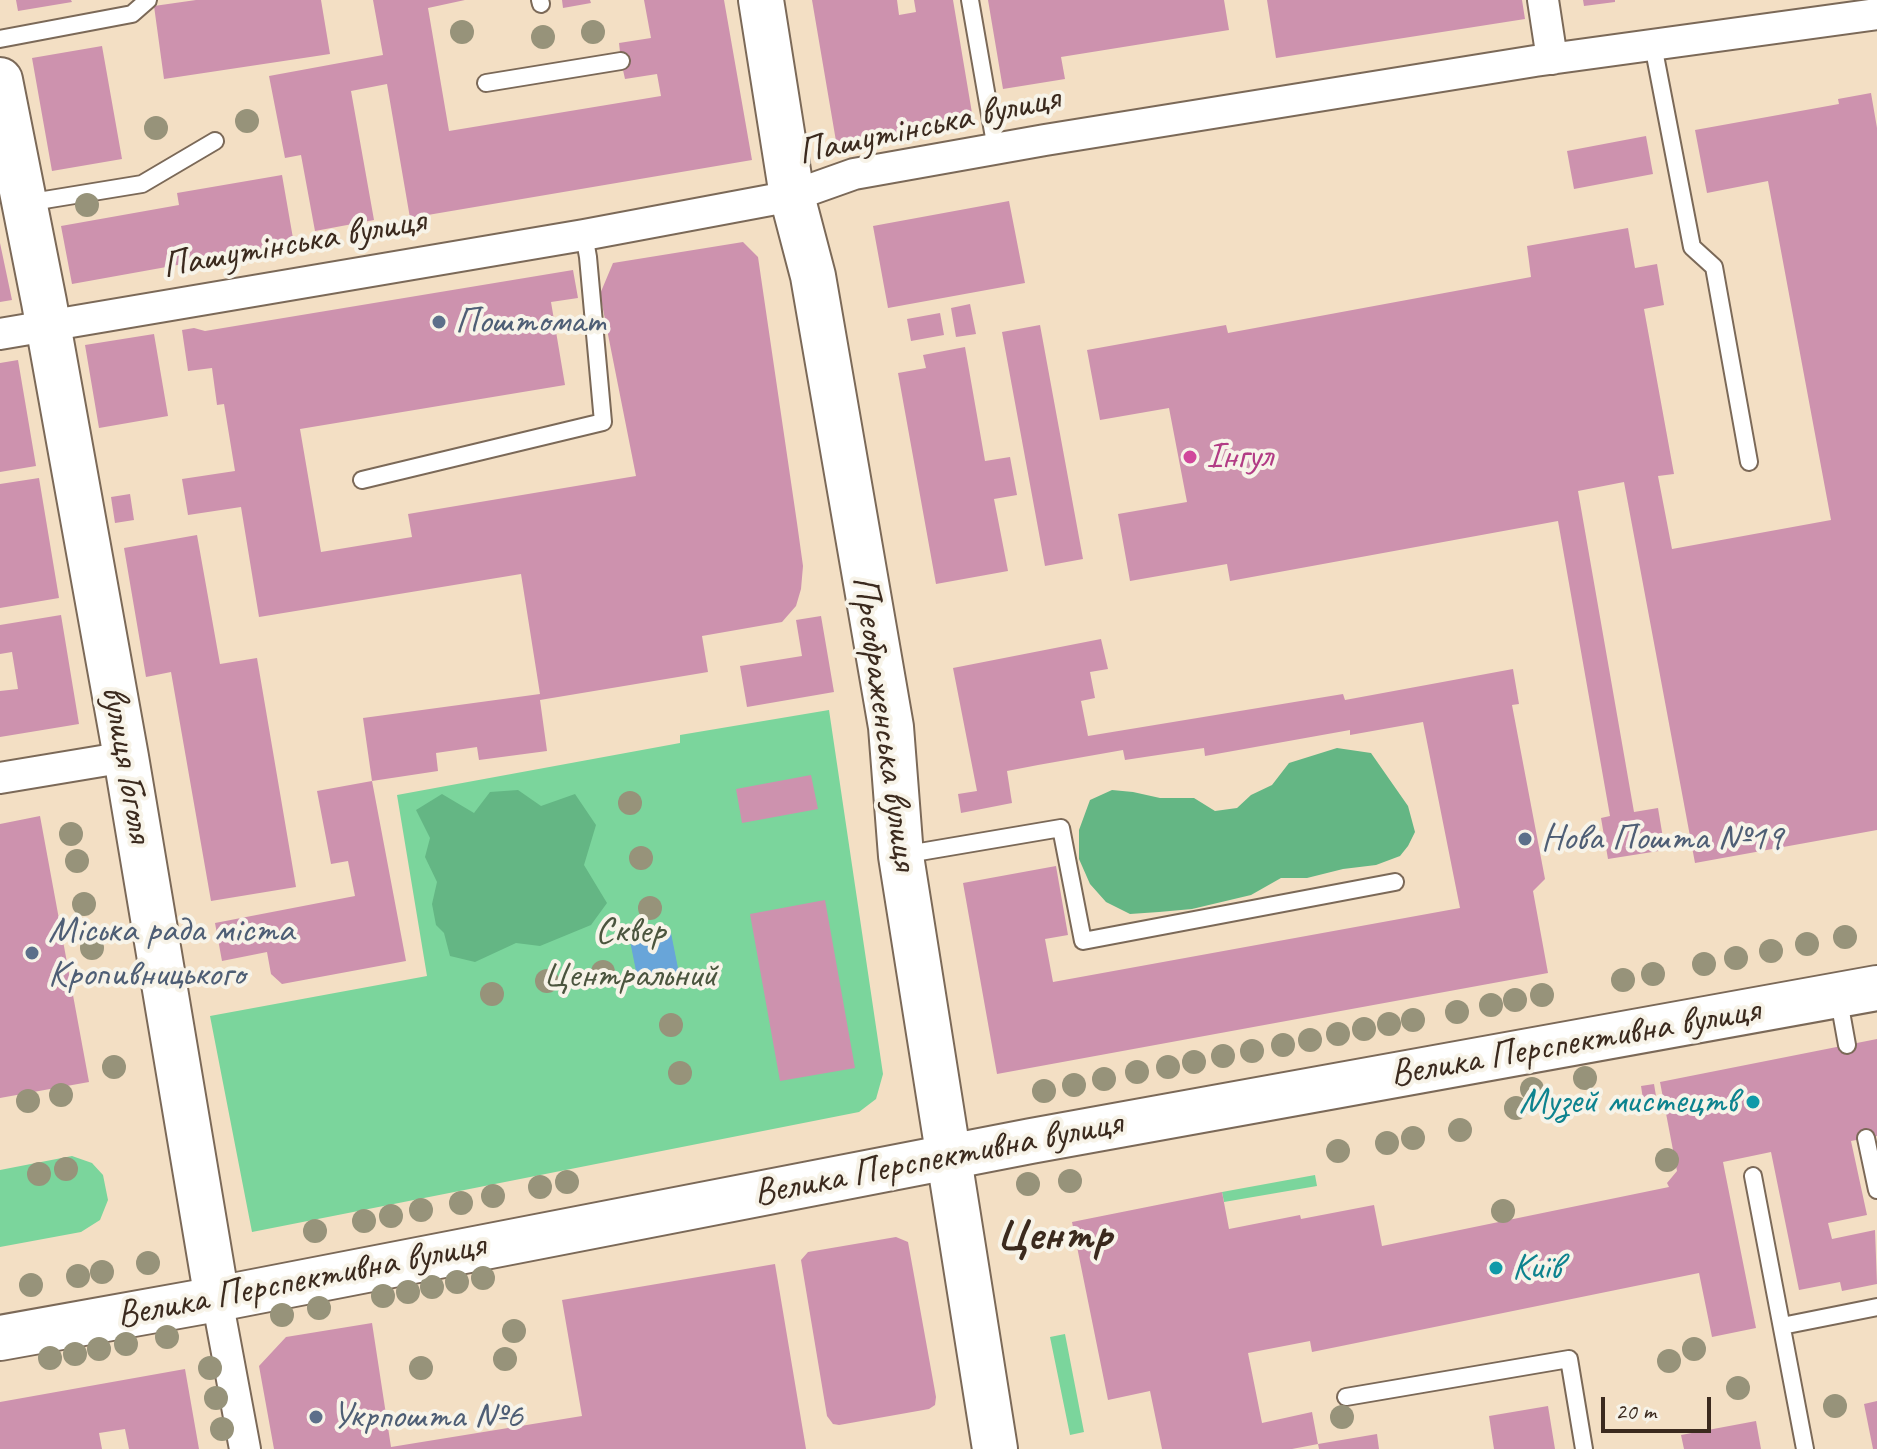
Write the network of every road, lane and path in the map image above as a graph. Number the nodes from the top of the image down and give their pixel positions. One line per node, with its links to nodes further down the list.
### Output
1 (148, 0): 6 (lane)
2 (761, 0): 14 (main road, Преображенська вулиця)
3 (970, 0): 13 (lane)
4 (1543, 0): 8 (street)
5 (1877, 14): 7 (street, Пашутінська вулиця)
6 (0, 39)
7 (1653, 45): 8 (street, Пашутінська вулиця); 19 (lane)
8 (1552, 59): 13 (street, Пашутінська вулиця)
9 (621, 61): 11 (lane)
10 (0, 80): 15 (main road, вулиця Гоголя)
11 (486, 83)
12 (215, 141): 15 (lane)
13 (996, 149): 14 (street, Пашутінська вулиця)
14 (792, 196): 16 (street, Пашутінська вулиця); 23 (main road, Преображенська вулиця)
15 (24, 204): 17 (main road, вулиця Гоголя)
16 (584, 235): 17 (street, Пашутінська вулиця); 20 (lane)
17 (48, 326): 18 (street, Пашутінська вулиця); 21 (main road, вулиця Гоголя)
18 (0, 334)
19 (1749, 462)
20 (362, 480)
21 (126, 757): 22 (street); 31 (main road, вулиця Гоголя)
22 (0, 778)
23 (901, 856): 24 (lane); 28 (main road, Преображенська вулиця)
24 (1395, 882)
25 (1858, 992): 26 (lane); 28 (main road, Велика Перспективна вулиця)
26 (1847, 1045)
27 (1866, 1138): 30 (lane)
28 (950, 1157): 31 (main road, Велика Перспективна вулиця); 37 (main road, Преображенська вулиця)
29 (1753, 1176): 33 (lane)
30 (1877, 1190)
31 (217, 1299): 34 (main road, Велика Перспективна вулиця); 36 (street, вулиця Гоголя)
32 (1877, 1307): 33 (lane)
33 (1782, 1326): 39 (lane)
34 (0, 1338)
35 (1346, 1397): 38 (lane)
36 (245, 1449)
37 (995, 1449)
38 (1584, 1449)
39 (1805, 1449)

